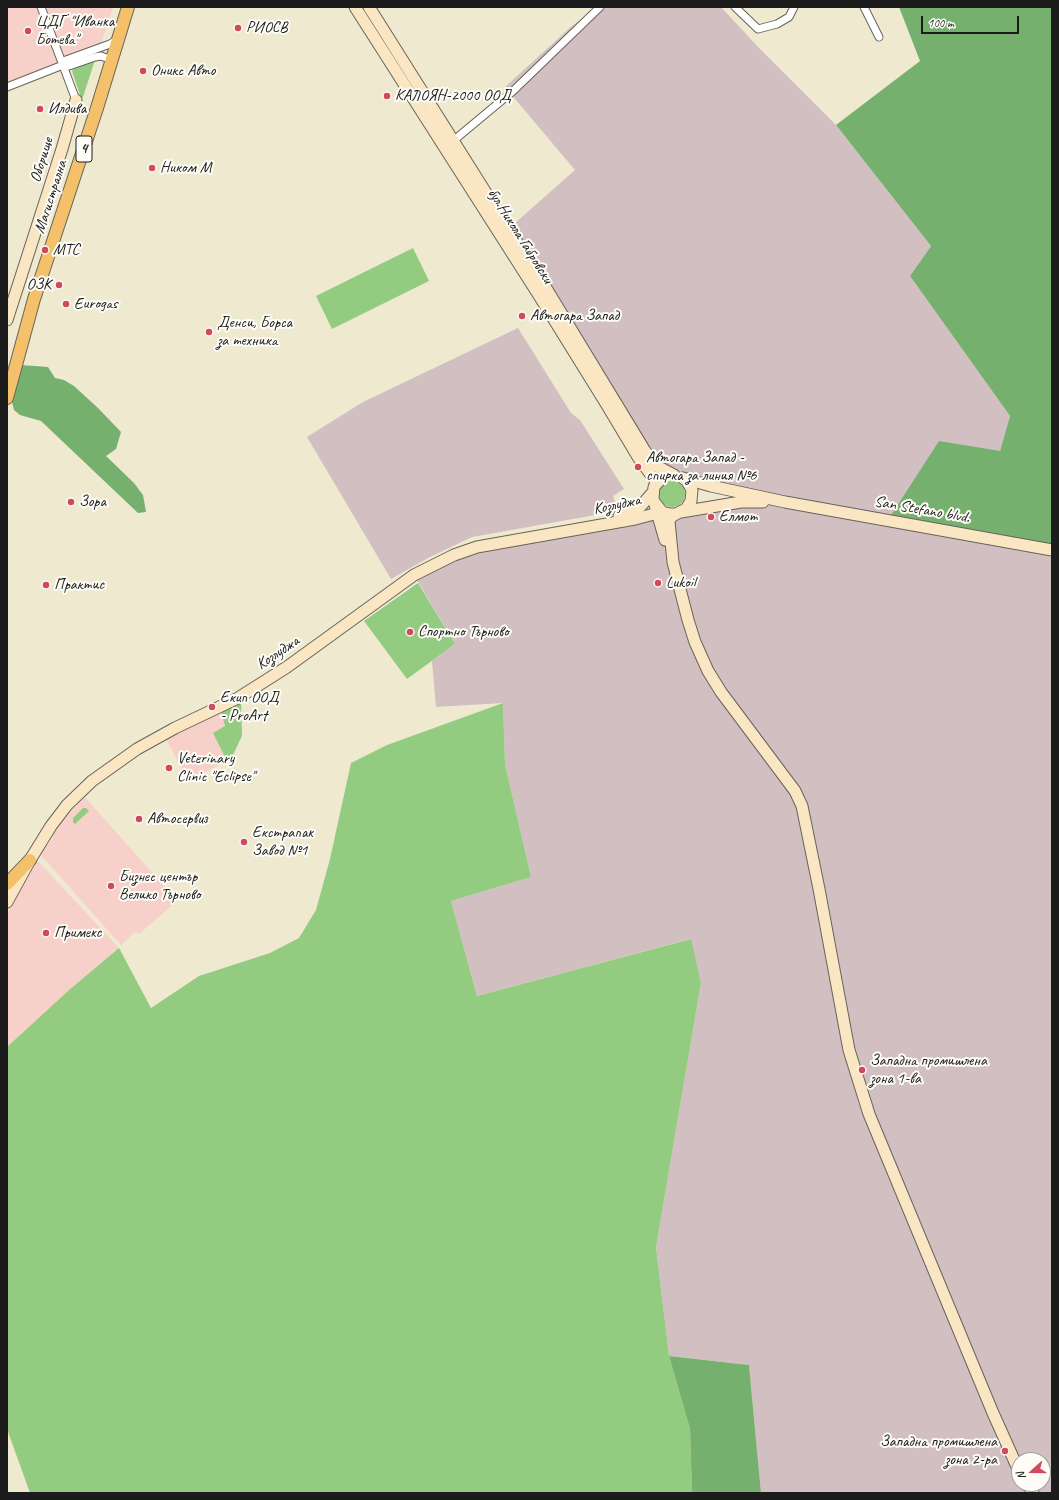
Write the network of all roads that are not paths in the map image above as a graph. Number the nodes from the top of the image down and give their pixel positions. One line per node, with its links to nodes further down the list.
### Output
1 (41, 7): 12 (street)
2 (128, 7): 10 (main road, Магистрална / 4)
3 (355, 7): 21 (street, бул.Никола Габровски)
4 (369, 7): 15 (street, бул.Никола Габровски)
5 (600, 7): 15 (street)
6 (735, 7): 7 (street)
7 (794, 7)
8 (864, 7): 9 (street)
9 (879, 37)
10 (119, 39): 11 (main road, Магистрална / 4); 12 (street)
11 (112, 60): 12 (street); 16 (main road, Магистрална / 4)
12 (62, 65): 13 (street); 14 (street)
13 (7, 87)
14 (76, 100): 17 (street, Оборище)
15 (453, 141): 20 (street, бул.Никола Габровски)
16 (34, 299): 18 (main road, 4); 19 (main road, Магистрална / 4)
17 (7, 320)
18 (7, 379)
19 (7, 398)
20 (679, 476): 21 (street); 22 (street, San Stefano blvd.); 24 (street)
21 (655, 487): 23 (street); 25 (street, Козлуджа)
22 (785, 502): 24 (street, San Stefano blvd.); 26 (street, San Stefano blvd.)
23 (658, 509): 24 (street); 25 (street, Козлуджа); 27 (street)
24 (679, 513): 27 (street)
25 (578, 528): 28 (street, Козлуджа)
26 (1052, 550)
27 (673, 562): 31 (street)
28 (30, 860): 29 (main road); 30 (street, Козлуджа)
29 (7, 884)
30 (7, 902)
31 (1011, 1453)

